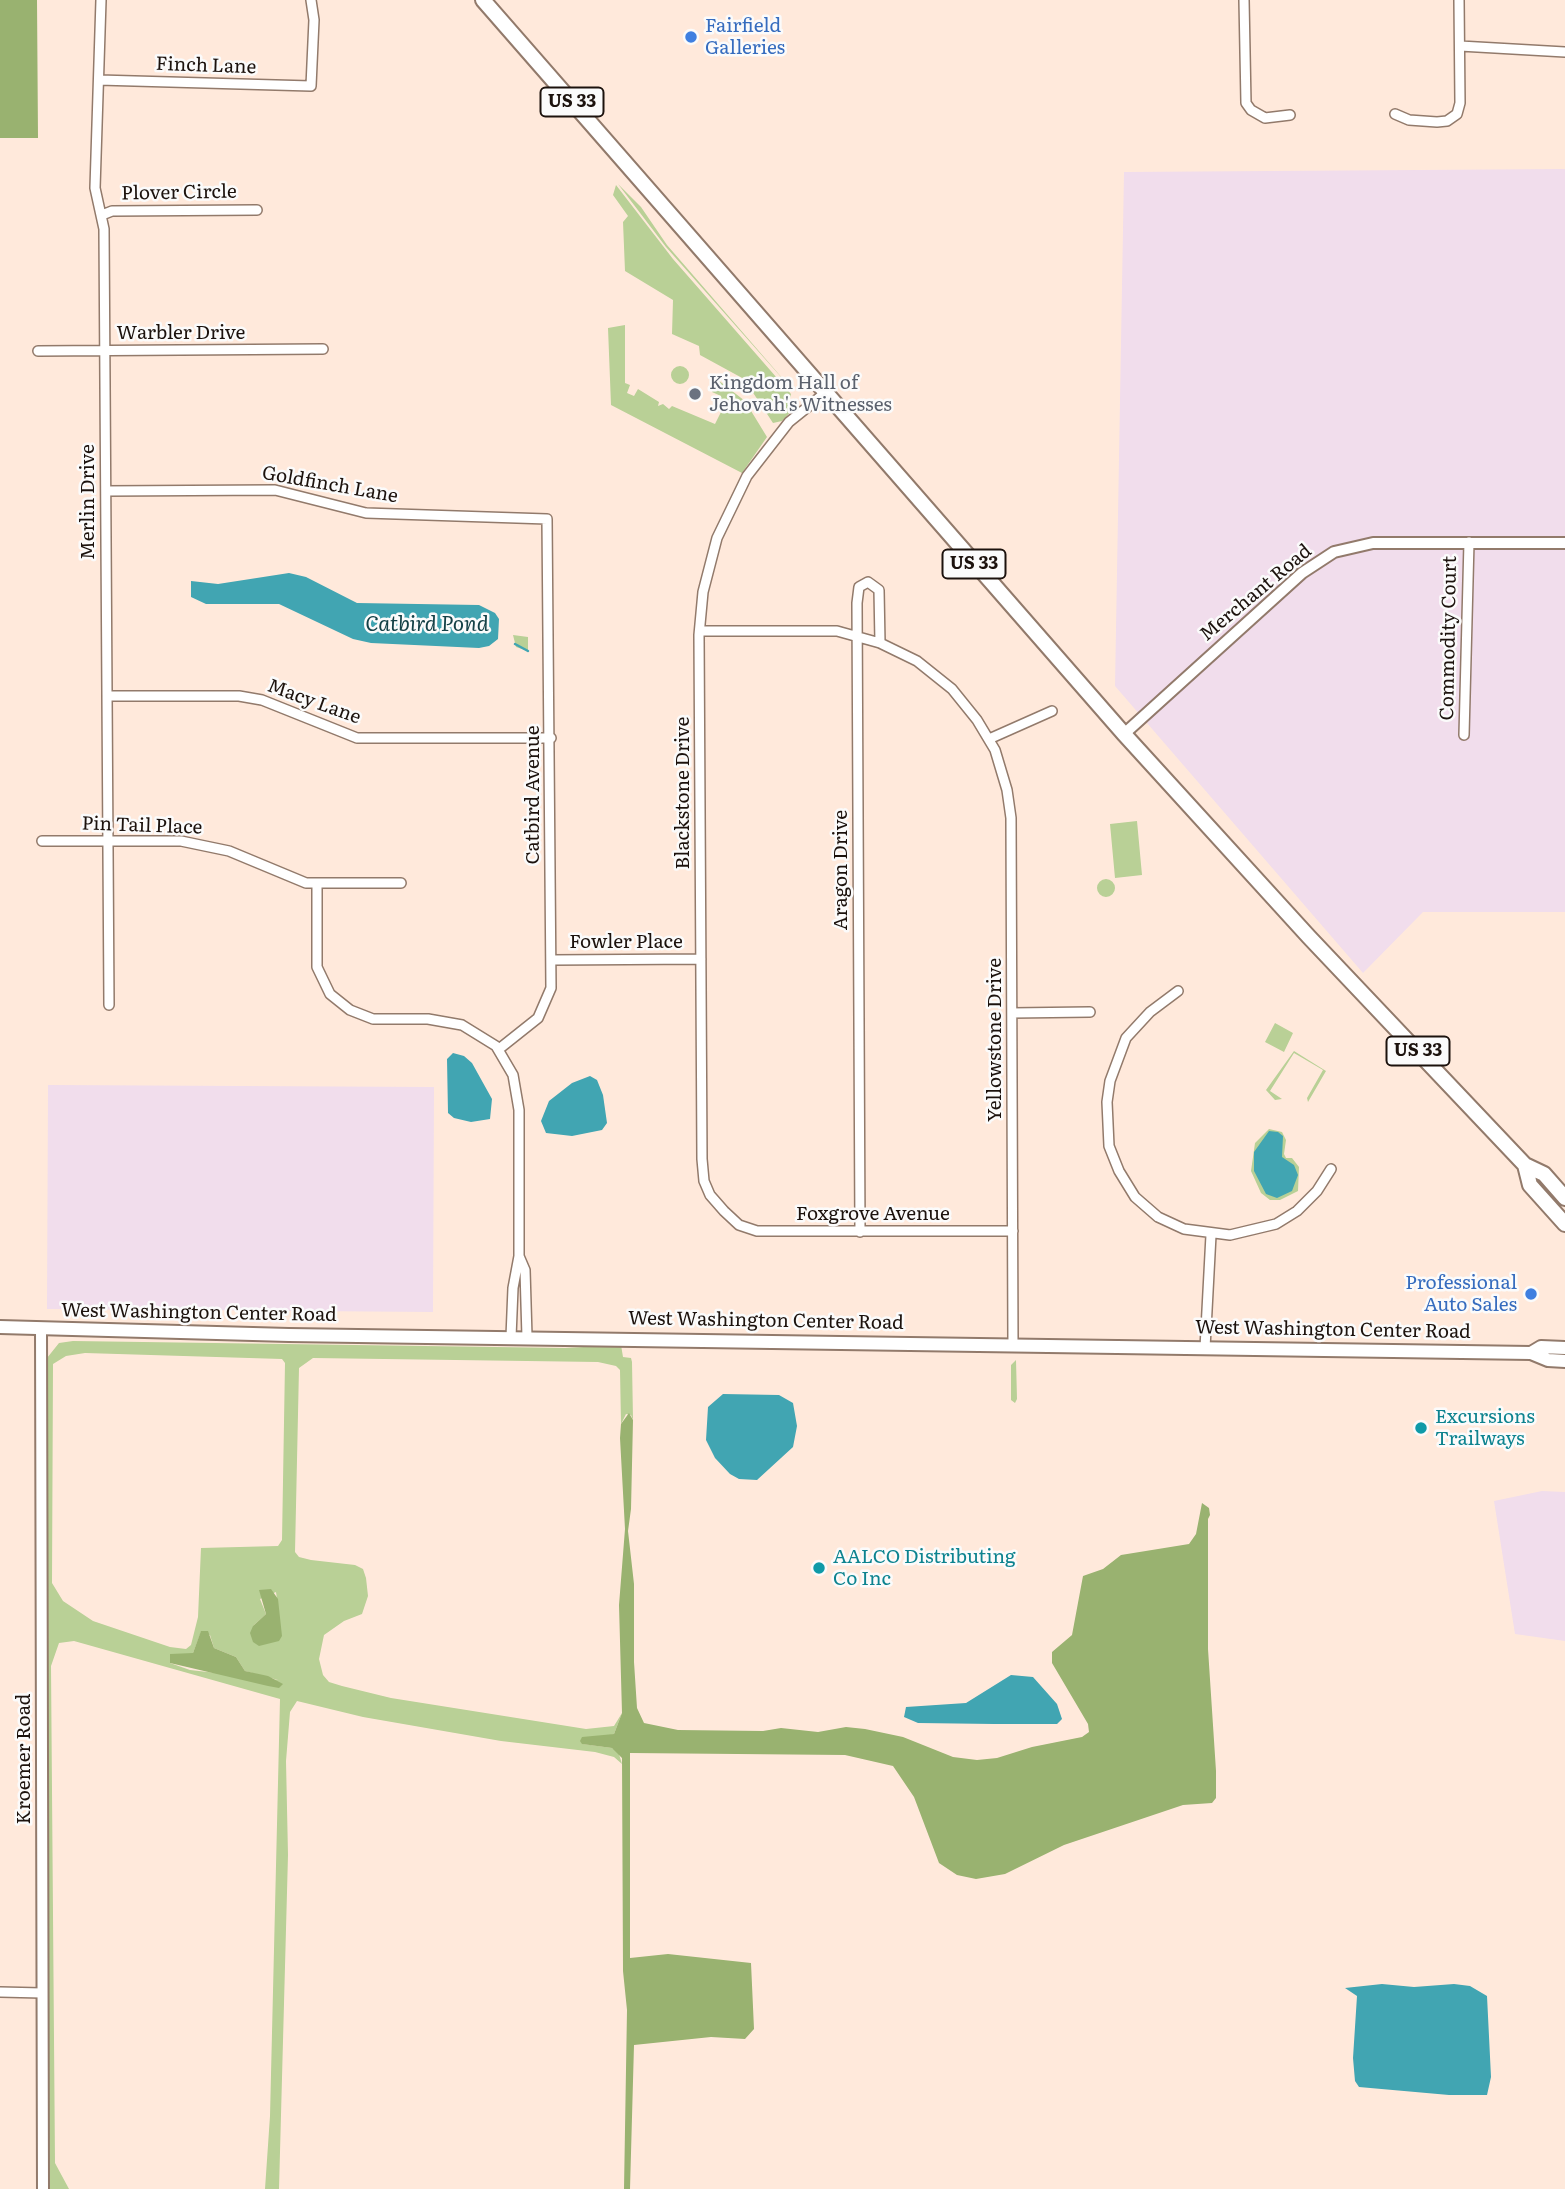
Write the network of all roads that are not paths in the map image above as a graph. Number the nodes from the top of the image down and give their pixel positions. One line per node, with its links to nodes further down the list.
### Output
1 (101, 0): 8 (street, Merlin Drive)
2 (311, 0): 8 (street, Finch Lane)
3 (483, 0): 16 (highway, US 33)
4 (1244, 0): 10 (street)
5 (1459, 0): 6 (street)
6 (1460, 46): 7 (street); 9 (street)
7 (1565, 52)
8 (99, 80): 12 (street, Merlin Drive)
9 (1395, 114)
10 (1290, 115)
11 (257, 210): 12 (street, Plover Circle)
12 (102, 215): 15 (street, Merlin Drive)
13 (324, 349): 15 (street, Warbler Drive)
14 (38, 351): 15 (street, Warbler Drive)
15 (105, 351): 17 (street, Merlin Drive)
16 (825, 393): 21 (street, Blackstone Drive); 26 (highway, US 33)
17 (106, 491): 18 (street, Goldfinch Lane); 24 (street, Merlin Drive)
18 (547, 519): 28 (street, Catbird Avenue)
19 (1469, 542): 20 (street, Merchant Road); 26 (street, Merchant Road); 27 (street, Commodity Court)
20 (1565, 544)
21 (700, 631): 22 (street, Yellowstone Drive); 34 (street, Blackstone Drive)
22 (857, 635): 23 (street, Yellowstone Drive); 23 (street, Aragon Drive); 47 (street, Aragon Drive)
23 (880, 643): 29 (street, Yellowstone Drive)
24 (107, 696): 28 (street, Macy Lane); 31 (street, Merlin Drive)
25 (1052, 711): 29 (street)
26 (1124, 734): 41 (highway, US 33)
27 (1464, 735)
28 (551, 738): 35 (street, Catbird Avenue)
29 (989, 738): 39 (street, Yellowstone Drive)
30 (42, 841): 31 (street, Pin Tail Place)
31 (107, 841): 33 (street, Pin Tail Place); 37 (street, Merlin Drive)
32 (401, 883): 33 (street)
33 (317, 884): 40 (street)
34 (701, 959): 35 (street, Fowler Place); 44 (street, Blackstone Drive)
35 (552, 960): 40 (street, Catbird Avenue)
36 (1178, 991): 48 (street)
37 (109, 1005)
38 (1090, 1012): 39 (street)
39 (1012, 1013): 46 (street, Yellowstone Drive)
40 (499, 1049): 49 (street)
41 (1525, 1166): 43 (highway, US 33); 45 (highway, US 33)
42 (1331, 1169): 48 (street)
43 (1565, 1198)
44 (736, 1222): 47 (street, Foxgrove Avenue)
45 (1565, 1224)
46 (1013, 1231): 47 (street, Foxgrove Avenue); 54 (street, Yellowstone Drive)
47 (860, 1232)
48 (1211, 1235): 55 (street)
49 (519, 1256): 52 (street); 53 (street)
50 (0, 1327): 51 (main road, West Washington Center Road)
51 (41, 1328): 52 (main road, West Washington Center Road); 60 (street, Kroemer Road)
52 (511, 1337): 53 (main road, West Washington Center Road)
53 (527, 1337): 54 (main road, West Washington Center Road)
54 (1013, 1345): 55 (main road, West Washington Center Road)
55 (1205, 1348): 57 (main road, West Washington Center Road)
56 (1565, 1348): 57 (main road, West Washington Center Road)
57 (1531, 1353): 58 (main road, West Washington Center Road)
58 (1565, 1361)
59 (0, 1992): 60 (street)
60 (42, 1993): 61 (street, Kroemer Road)
61 (43, 2189)

